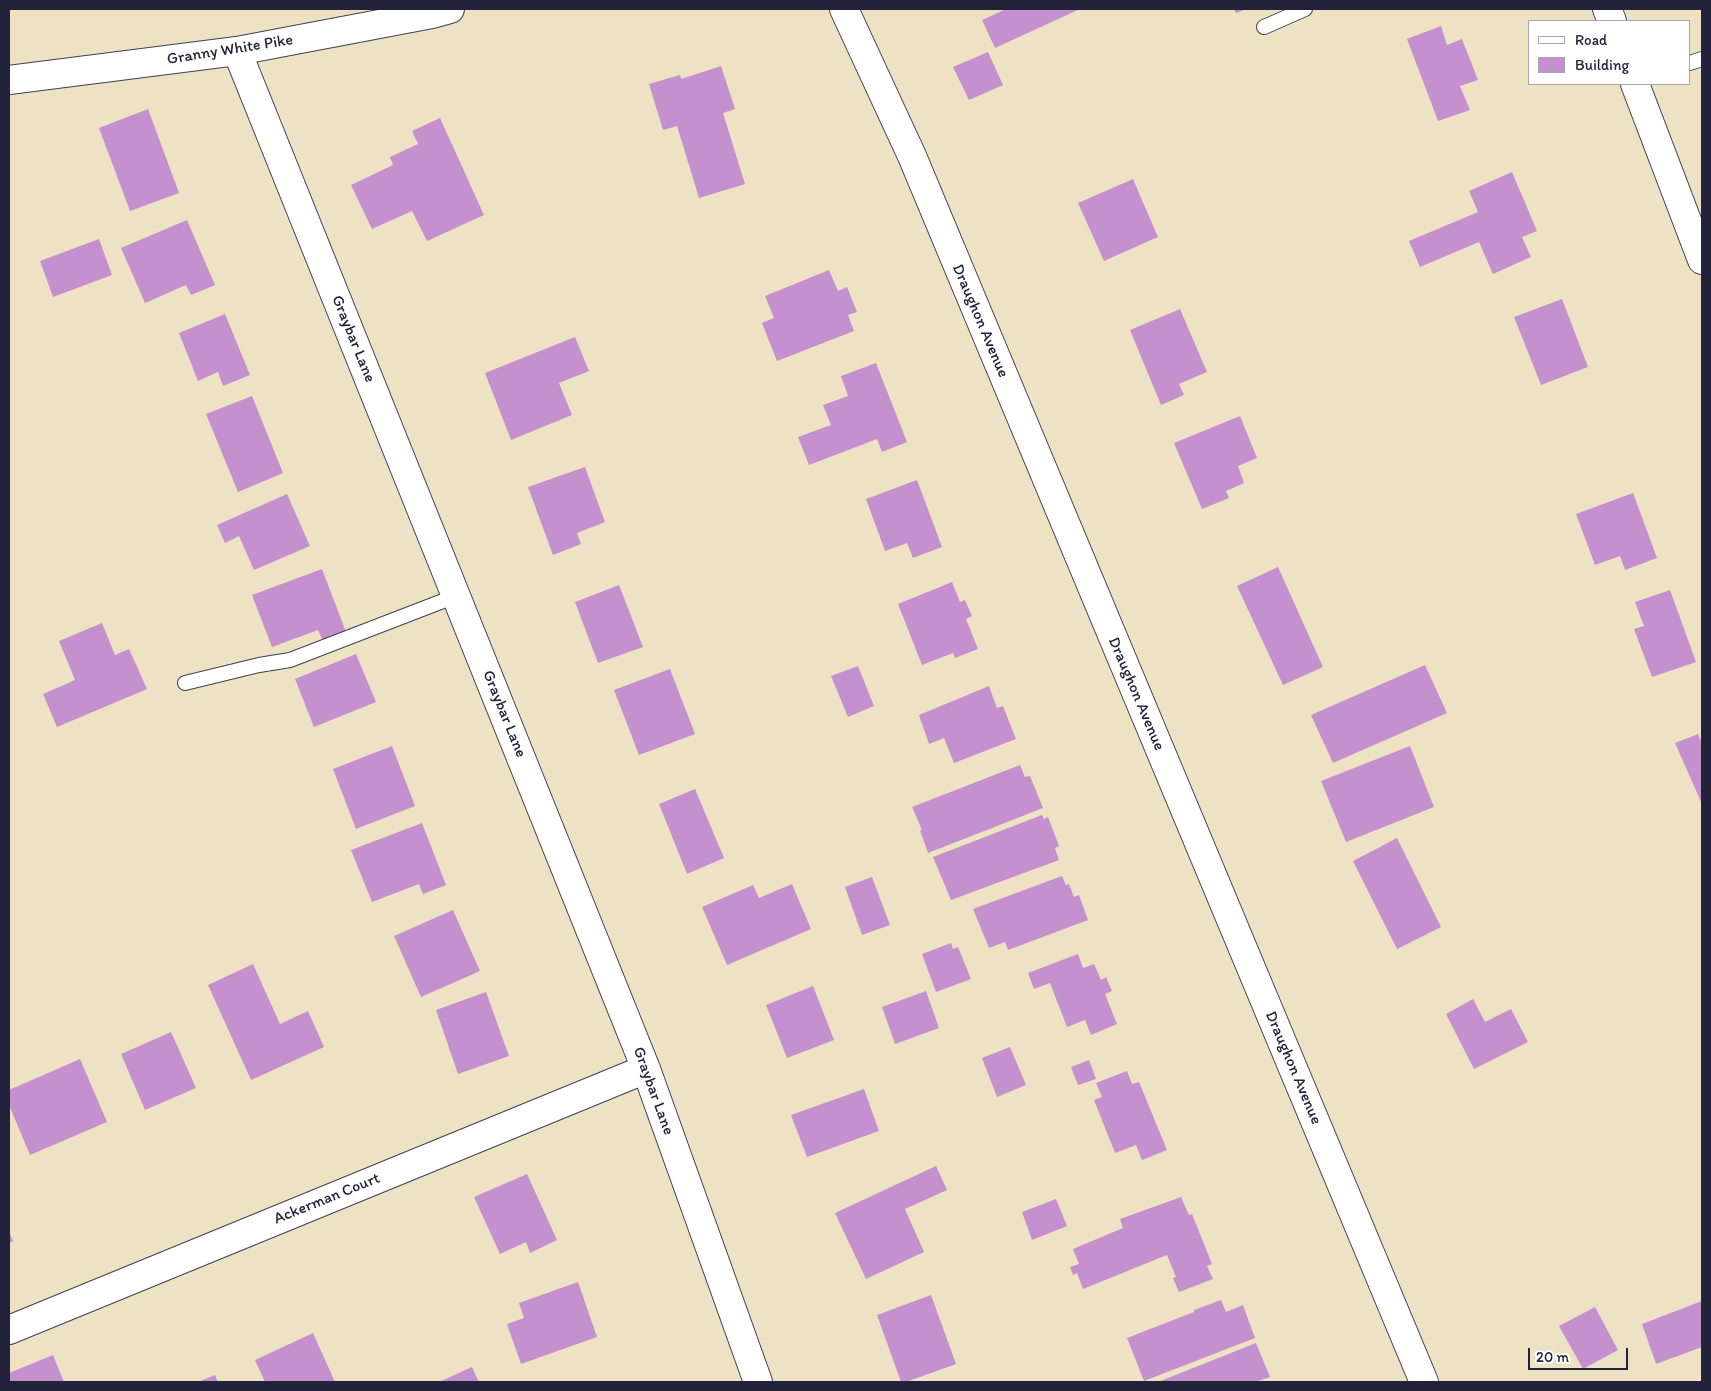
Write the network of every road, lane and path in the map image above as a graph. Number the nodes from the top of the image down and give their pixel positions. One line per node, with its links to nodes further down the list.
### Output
1 (844, 9): 14 (street, Draughon Avenue)
2 (1305, 9): 4 (lane)
3 (437, 10): 5 (street, Granny White Pike)
4 (1264, 27)
5 (237, 51): 6 (street, Granny White Pike); 9 (street, Graybar Lane)
6 (9, 80)
7 (1636, 85): 8 (street)
8 (1702, 260)
9 (456, 596): 10 (lane); 11 (street, Graybar Lane)
10 (185, 683)
11 (646, 1068): 12 (street, Ackerman Court); 13 (street, Graybar Lane)
12 (9, 1330)
13 (758, 1382)
14 (1424, 1382)

